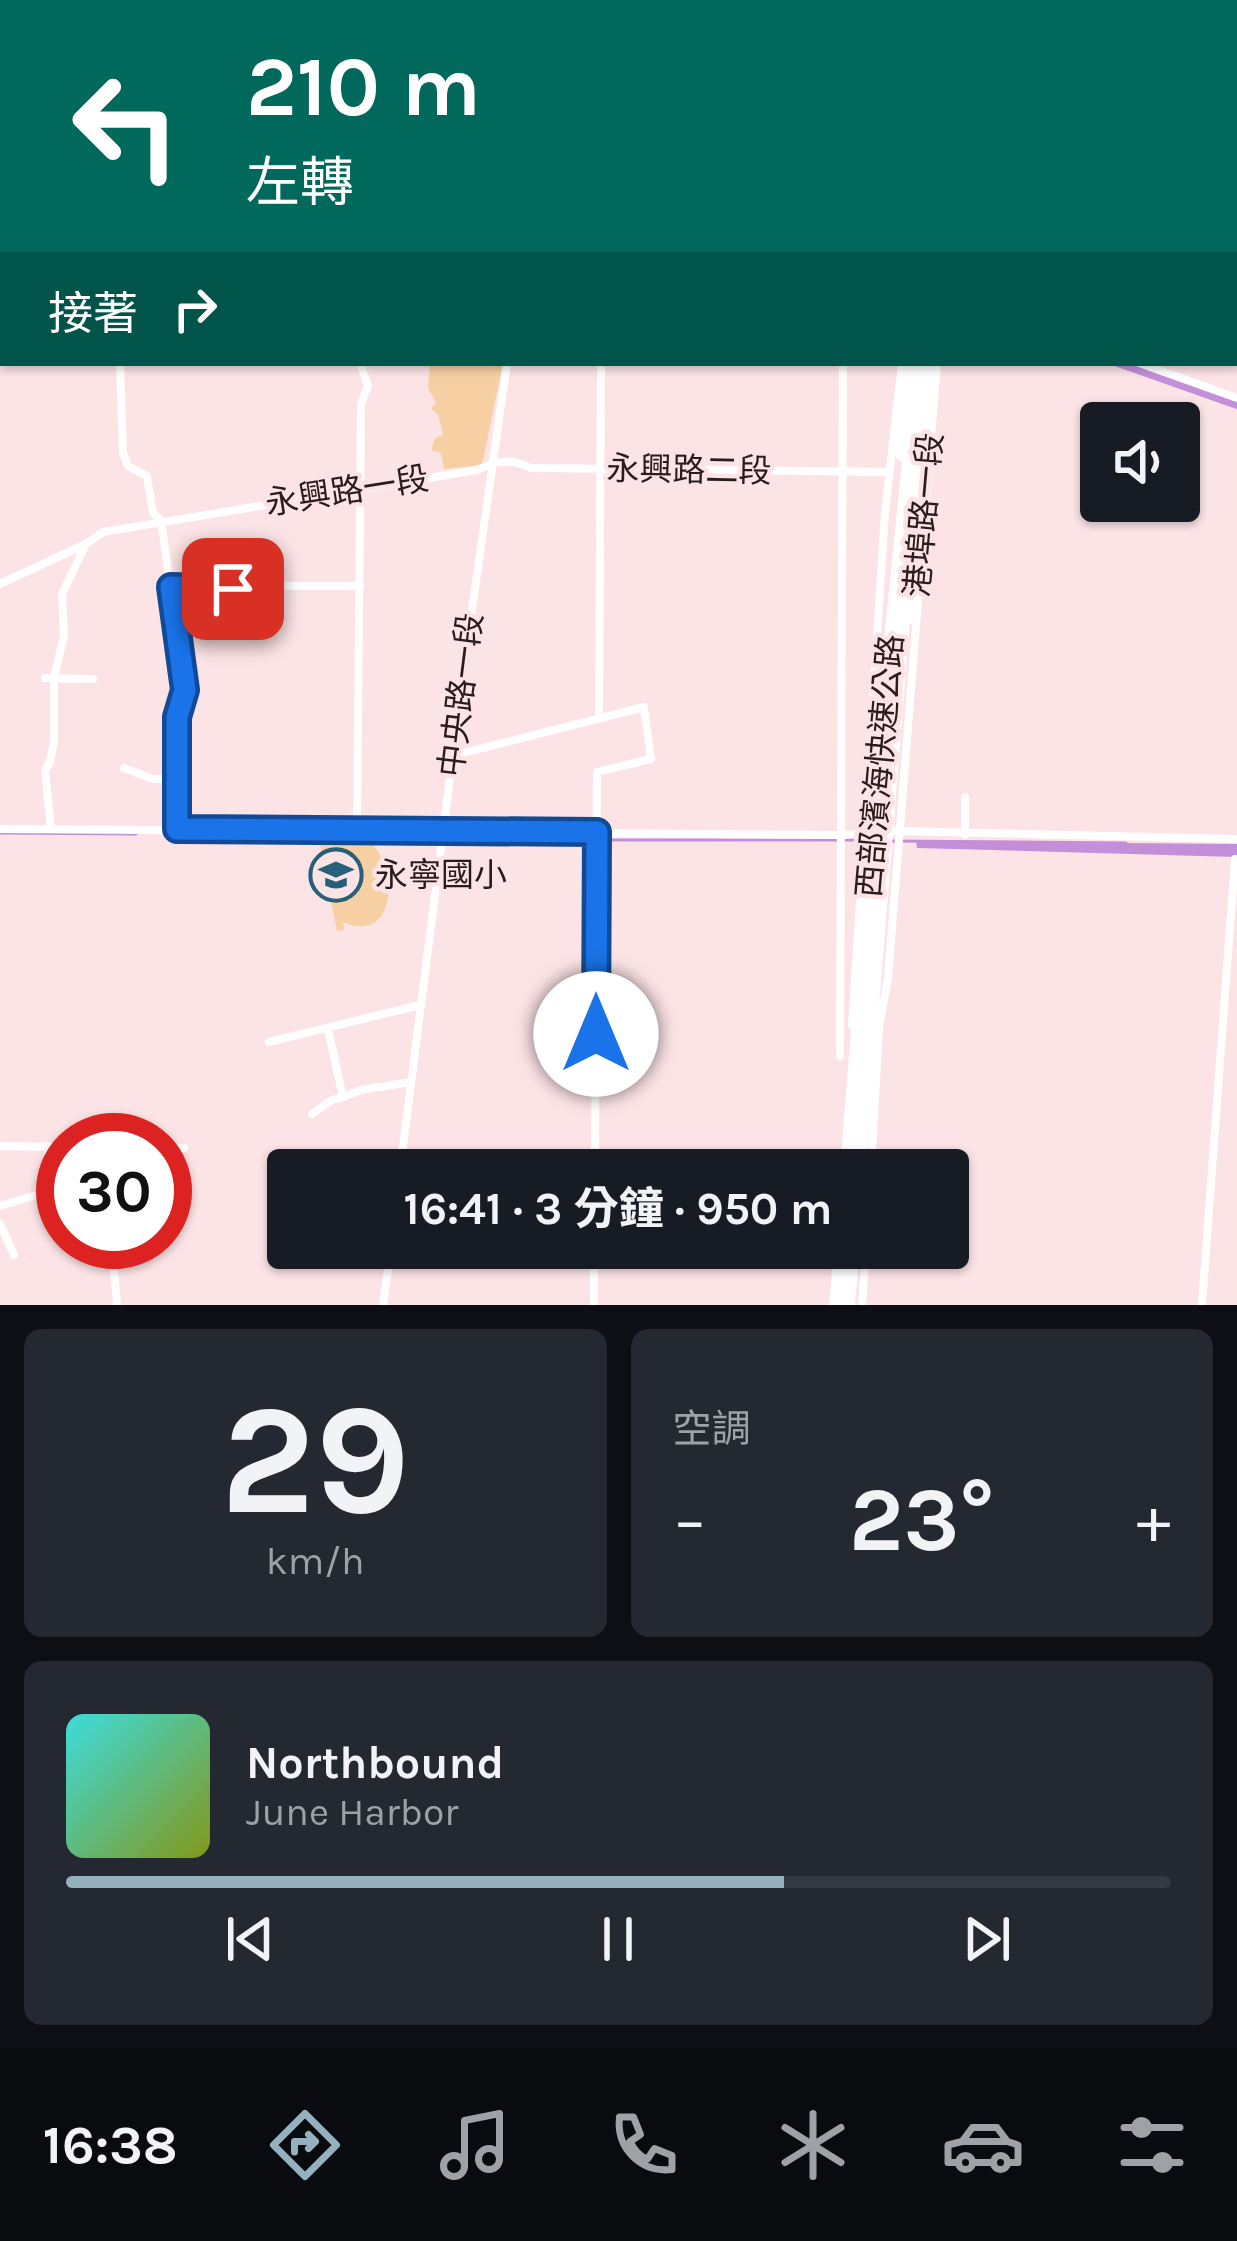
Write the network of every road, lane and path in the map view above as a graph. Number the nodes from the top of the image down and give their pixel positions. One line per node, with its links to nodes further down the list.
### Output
1 (120, 366): 16 (street)
2 (361, 366): 15 (street)
3 (507, 366): 11 (street, 中央路一段)
4 (601, 366): 12 (street)
5 (843, 366): 13 (street)
6 (919, 366): 14 (street, 港埠路一段)
7 (920, 366): 57 (highway, 西部濱海快速公路)
8 (920, 366): 30 (highway, 西部濱海快速公路)
9 (1147, 366): 10 (street)
10 (1237, 398)
11 (491, 463): 12 (street, 永興路二段); 15 (street, 永興路一段); 26 (street, 中央路一段)
12 (601, 469): 13 (street, 永興路二段); 25 (street)
13 (842, 472): 14 (street, 永興路二段); 39 (street)
14 (889, 472): 37 (street, 港埠路一段)
15 (358, 490): 16 (street, 永興路一段); 20 (street)
16 (161, 520): 17 (street, 永興路一段); 21 (street)
17 (86, 544): 18 (street, 永興路一段); 23 (street)
18 (0, 584)
19 (257, 586): 20 (street)
20 (360, 586): 34 (street)
21 (171, 587): 22 (street); 28 (street)
22 (233, 589)
23 (50, 677): 24 (street); 32 (street)
24 (93, 680)
25 (599, 719): 26 (street); 36 (street)
26 (454, 755): 35 (street, 中央路一段)
27 (124, 768): 28 (street)
28 (176, 779): 33 (street)
29 (965, 797): 38 (street)
30 (888, 828): 37 (street); 38 (street); 42 (street); 45 (street); 58 (highway, 西部濱海快速公路)
31 (0, 829): 32 (street)
32 (51, 829): 33 (street)
33 (177, 829): 34 (street)
34 (357, 829): 35 (street)
35 (444, 830): 36 (street); 43 (street, 中央路一段)
36 (597, 832): 39 (street); 55 (street)
37 (865, 833): 39 (street); 44 (street, 港埠路一段)
38 (965, 835): 40 (street)
39 (844, 836): 48 (street)
40 (1237, 839)
41 (1235, 860): 76 (street)
42 (868, 957): 44 (street); 45 (street)
43 (420, 1005): 46 (street); 49 (street, 中央路一段)
44 (852, 1025): 56 (street, 港埠路一段)
45 (879, 1028): 59 (street)
46 (328, 1029): 47 (street); 50 (street)
47 (269, 1042)
48 (840, 1055)
49 (410, 1082): 50 (street); 54 (street, 中央路一段)
50 (343, 1097): 51 (street)
51 (311, 1114)
52 (0, 1146): 53 (street)
53 (36, 1146)
54 (402, 1149)
55 (595, 1149)
56 (845, 1149)
57 (846, 1149)
58 (861, 1149)
59 (872, 1149)
60 (36, 1195): 61 (street)
61 (0, 1206)
62 (0, 1224): 63 (street)
63 (14, 1255)
64 (114, 1269): 70 (street)
65 (388, 1269): 71 (street)
66 (594, 1269): 72 (street)
67 (836, 1269): 73 (highway)
68 (851, 1269): 74 (highway)
69 (865, 1269): 75 (street)
70 (116, 1305)
71 (383, 1305)
72 (594, 1305)
73 (833, 1305)
74 (848, 1305)
75 (862, 1305)
76 (1202, 1305)

